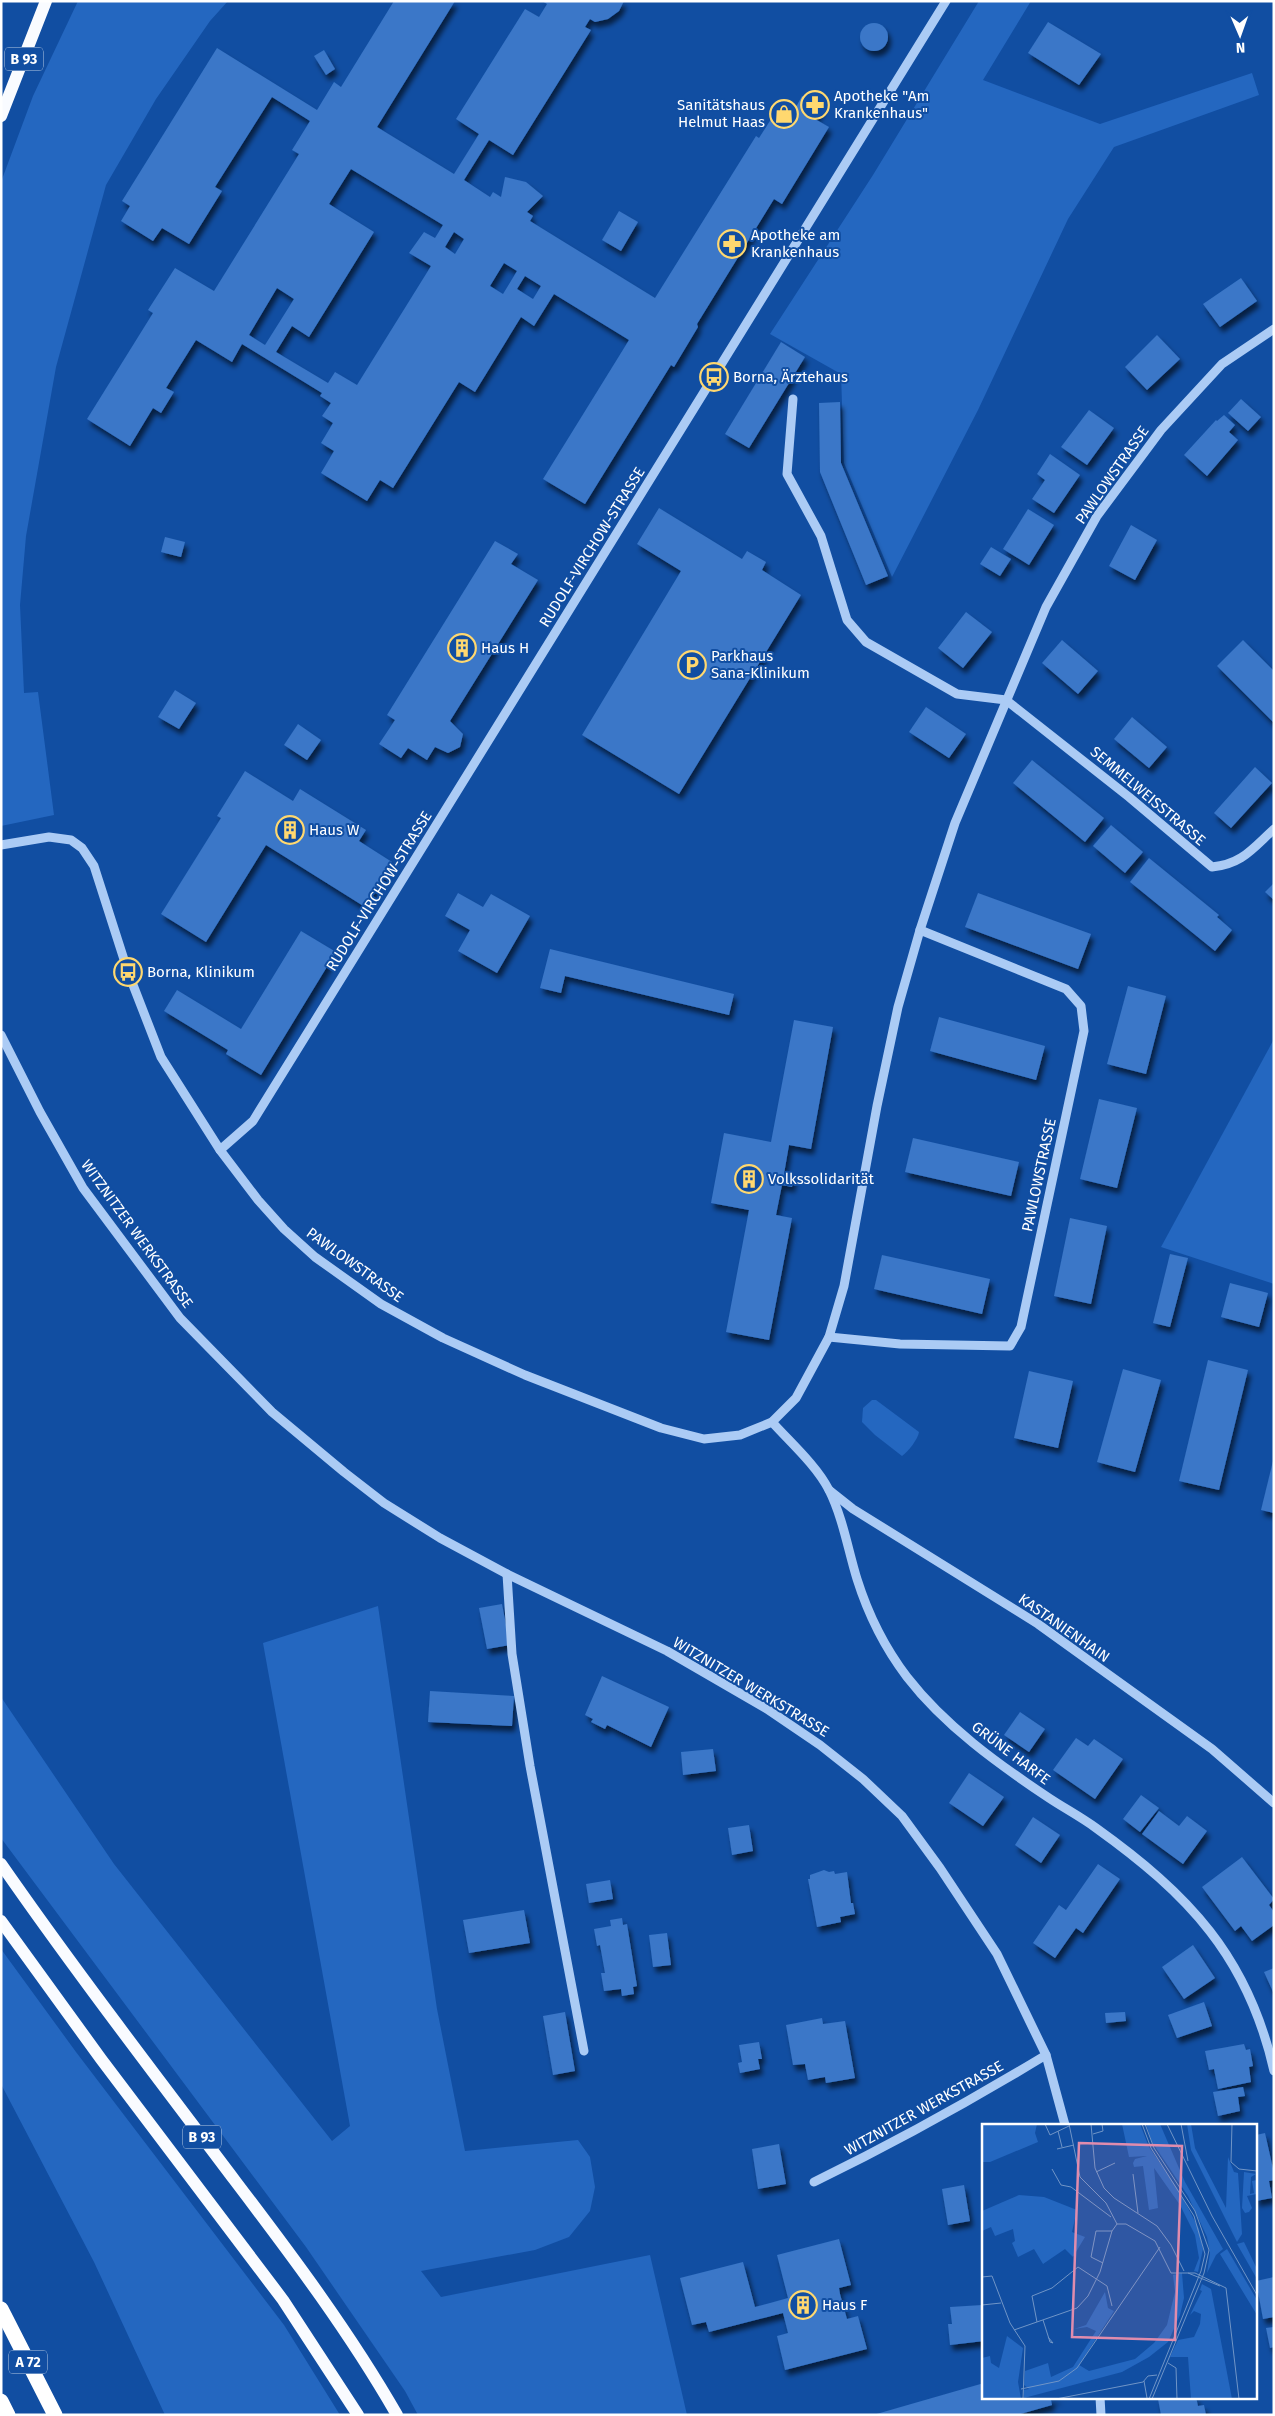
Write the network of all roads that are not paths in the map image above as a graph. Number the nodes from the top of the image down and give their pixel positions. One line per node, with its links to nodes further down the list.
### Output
1 (46, 1): 3 (main road, B 93)
2 (946, 1): 11 (street, RUDOLF-VIRCHOW-STRASSE)
3 (1, 116)
4 (1274, 329): 6 (street, PAWLOWSTRASSE)
5 (793, 399): 6 (street)
6 (1006, 700): 7 (street, SEMMELWEISSTRASSE); 9 (street, PAWLOWSTRASSE)
7 (1274, 829)
8 (1, 845): 11 (street, PAWLOWSTRASSE)
9 (920, 930): 12 (street, PAWLOWSTRASSE); 12 (street, PAWLOWSTRASSE)
10 (1, 1035): 15 (street, WITZNITZER WERKSTRASSE)
11 (220, 1150): 13 (street, PAWLOWSTRASSE)
12 (829, 1338): 13 (street, PAWLOWSTRASSE)
13 (772, 1422): 14 (street, GRÜNE HARFE)
14 (829, 1490): 16 (street, KASTANIENHAIN); 21 (street, GRÜNE HARFE)
15 (508, 1574): 19 (street); 20 (street, WITZNITZER WERKSTRASSE)
16 (1274, 1803)
17 (1, 1864): 30 (main road, B 93)
18 (1, 1921): 29 (main road, B 93)
19 (584, 2051)
20 (1046, 2055): 22 (street, WITZNITZER WERKSTRASSE); 23 (street, WITZNITZER WERKSTRASSE)
21 (1274, 2071)
22 (1065, 2124)
23 (814, 2182)
24 (1, 2309): 28 (highway, A 72)
25 (1100, 2398): 31 (street)
26 (1, 2401): 27 (highway)
27 (8, 2415)
28 (55, 2415)
29 (358, 2415)
30 (397, 2415)
31 (1101, 2415)

